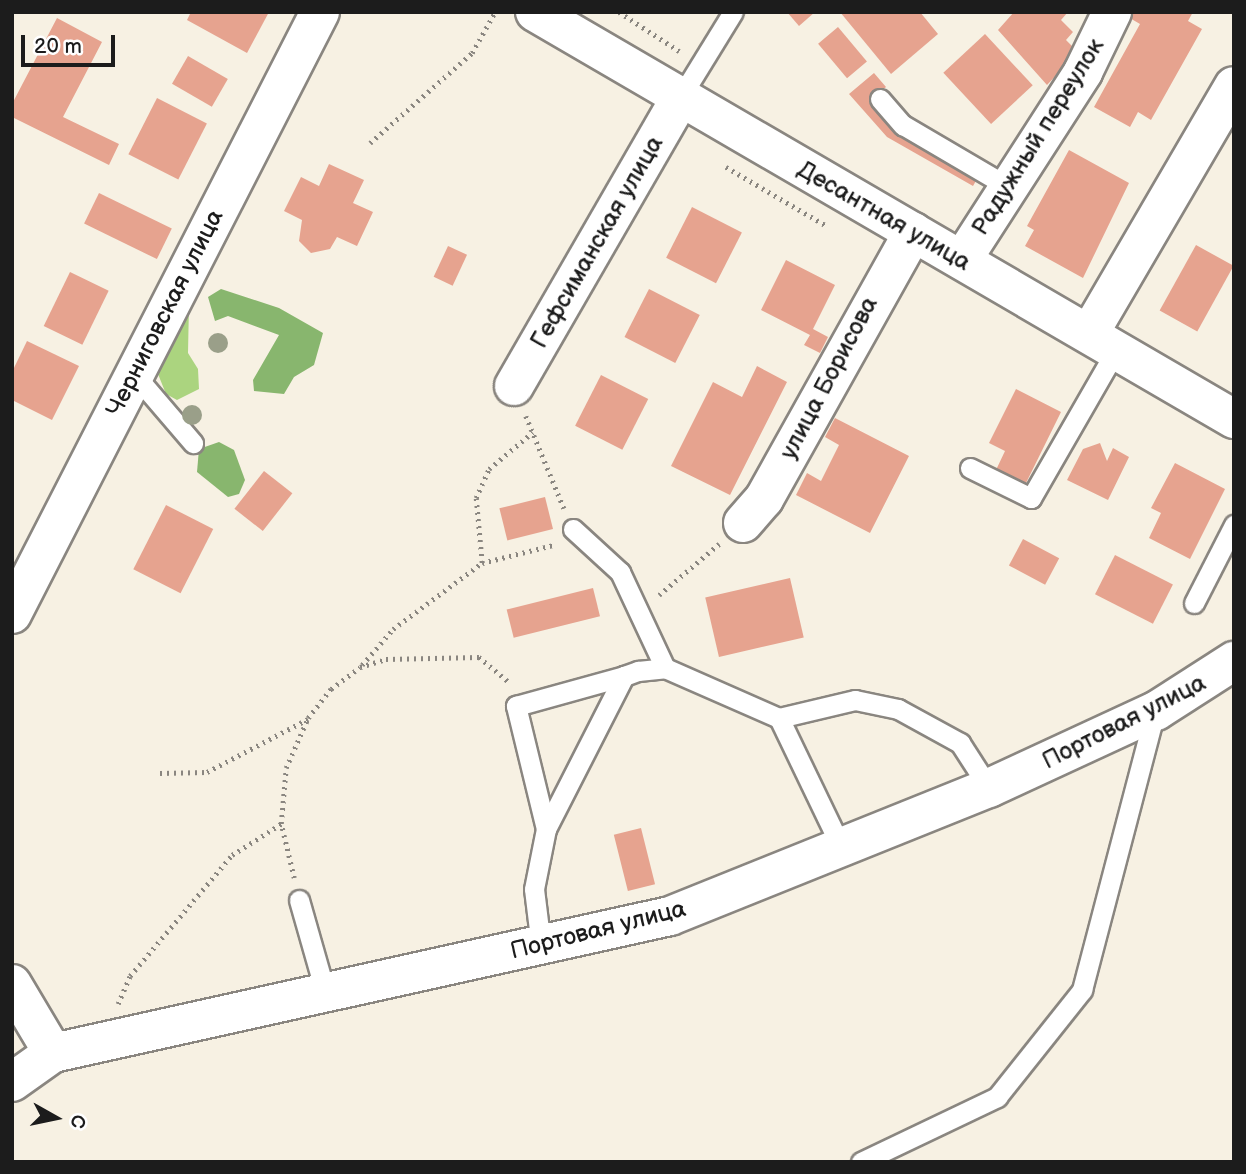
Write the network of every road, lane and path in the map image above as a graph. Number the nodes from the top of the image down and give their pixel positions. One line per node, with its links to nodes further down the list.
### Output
1 (320, 12): 16 (street, Черниговская улица)
2 (495, 12): 11 (path)
3 (535, 12): 9 (street, Десантная улица)
4 (619, 12): 7 (path)
5 (733, 12): 7 (lane)
6 (1112, 12): 12 (street, Радужный переулок)
7 (697, 63): 9 (lane)
8 (1234, 86): 15 (street)
9 (680, 98): 13 (street, Десантная улица); 17 (street, Гефсиманская улица)
10 (880, 99): 12 (lane)
11 (370, 143)
12 (1007, 186): 14 (street, Радужный переулок)
13 (913, 232): 14 (street, Десантная улица); 22 (street, улица Борисова)
14 (962, 260): 15 (street, Десантная улица)
15 (1103, 342): 18 (street, Десантная улица); 21 (lane)
16 (134, 374): 20 (lane); 28 (street, Черниговская улица)
17 (514, 386): 19 (path)
18 (1234, 419)
19 (533, 432): 24 (path); 25 (path)
20 (193, 443)
21 (970, 468)
22 (743, 523): 27 (path)
23 (1234, 525): 26 (lane)
24 (573, 529): 25 (path); 27 (lane)
25 (482, 563): 30 (path)
26 (1194, 603)
27 (638, 610): 31 (lane)
28 (12, 614)
29 (1234, 661): 34 (street, Портовая улица)
30 (360, 667): 33 (path); 35 (path)
31 (665, 668): 32 (lane); 36 (lane)
32 (624, 676): 33 (lane); 40 (lane)
33 (525, 699): 40 (lane)
34 (1156, 711): 38 (street, Портовая улица); 49 (lane)
35 (308, 718): 37 (path); 39 (path)
36 (779, 718): 38 (lane); 41 (lane)
37 (160, 773)
38 (989, 788): 41 (street, Портовая улица)
39 (281, 824): 42 (path); 46 (path)
40 (545, 829): 43 (lane)
41 (840, 845): 43 (street, Портовая улица)
42 (299, 900): 45 (lane)
43 (541, 946): 45 (street, Портовая улица)
44 (12, 984): 47 (street)
45 (326, 995): 46 (street, Портовая улица)
46 (121, 1042): 47 (street, Портовая улица)
47 (52, 1053): 48 (street, Портовая улица)
48 (12, 1082)
49 (860, 1162)

